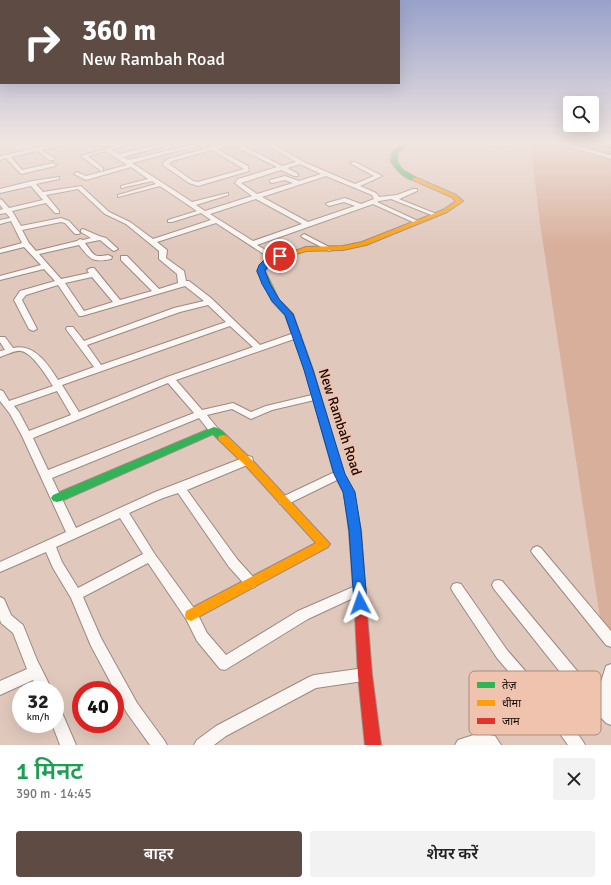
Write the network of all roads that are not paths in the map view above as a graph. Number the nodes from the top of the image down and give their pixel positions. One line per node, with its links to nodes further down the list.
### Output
1 (150, 177): 10 (street)
2 (183, 177): 3 (street)
3 (223, 177)
4 (255, 177): 22 (street)
5 (318, 177): 13 (street)
6 (333, 177): 15 (street)
7 (377, 177): 15 (street)
8 (410, 177): 33 (street)
9 (57, 178): 12 (street)
10 (153, 179): 14 (street); 16 (street)
11 (272, 181): 13 (street)
12 (32, 183): 18 (street); 19 (street)
13 (299, 183): 22 (street)
14 (161, 184): 21 (street); 27 (street)
15 (355, 186): 24 (street)
16 (123, 188)
17 (415, 190): 24 (street)
18 (0, 191)
19 (42, 194): 26 (street); 44 (street)
20 (226, 194): 27 (street)
21 (120, 196)
22 (257, 196): 32 (street); 39 (street)
23 (394, 199): 33 (street)
24 (375, 200): 29 (street); 38 (street)
25 (0, 201): 30 (street)
26 (48, 201): 30 (street); 31 (street)
27 (191, 204): 32 (street)
28 (329, 204): 29 (street)
29 (360, 206): 39 (street)
30 (4, 211): 34 (street)
31 (57, 212)
32 (203, 212): 35 (street); 36 (street)
33 (436, 215): 38 (street)
34 (13, 219): 37 (street); 40 (street)
35 (170, 221)
36 (216, 221): 44 (street); 46 (street)
37 (0, 222)
38 (417, 222): 48 (street)
39 (308, 225): 46 (street)
40 (18, 229): 42 (street); 45 (street)
41 (304, 236): 48 (street)
42 (97, 238): 43 (street); 47 (street)
43 (80, 241): 50 (street); 51 (street)
44 (152, 241): 57 (street)
45 (26, 244): 49 (street); 50 (street)
46 (252, 244): 53 (street)
47 (114, 249)
48 (329, 249): 53 (street)
49 (0, 251)
50 (34, 253): 54 (street)
51 (108, 257)
52 (124, 258): 58 (street)
53 (273, 258): 64 (street, New Rambah Road)
54 (45, 266): 55 (street); 56 (street)
55 (0, 278)
56 (59, 282): 60 (street); 60 (street); 62 (street)
57 (182, 283): 58 (street); 59 (street)
58 (157, 291): 60 (street)
59 (209, 302): 61 (street); 66 (street)
60 (118, 303)
61 (230, 322): 67 (street); 70 (street)
62 (32, 329)
63 (70, 329): 66 (street)
64 (297, 335): 67 (street); 74 (street, New Rambah Road)
65 (2, 339): 68 (street)
66 (82, 344): 70 (street)
67 (258, 348): 71 (street)
68 (11, 351): 69 (street); 72 (street)
69 (0, 354)
70 (99, 368): 72 (street)
71 (170, 379): 76 (street); 77 (street)
72 (59, 385): 75 (street); 77 (street)
73 (0, 394): 75 (street)
74 (316, 396): 76 (street); 81 (street, New Rambah Road)
75 (7, 405): 79 (street)
76 (200, 414): 78 (street); 82 (street)
77 (77, 417): 79 (street)
78 (214, 430): 80 (street); 84 (street)
79 (27, 436): 82 (street)
80 (248, 460): 83 (street); 85 (street)
81 (339, 474): 85 (street); 95 (street, New Rambah Road)
82 (46, 476): 84 (street)
83 (180, 488): 86 (street); 92 (street)
84 (57, 498): 87 (street)
85 (284, 501): 92 (street)
86 (122, 511): 87 (street); 90 (street)
87 (73, 534): 88 (street)
88 (49, 545): 91 (street); 96 (street)
89 (537, 551): 100 (street)
90 (150, 556): 96 (street); 98 (street)
91 (0, 567)
92 (251, 583): 98 (street)
93 (498, 585): 102 (street)
94 (456, 588): 101 (street)
95 (360, 589): 98 (street); 105 (street, New Rambah Road)
96 (76, 595): 113 (street)
97 (0, 603): 99 (street)
98 (191, 615)
99 (3, 621): 104 (street)
100 (611, 641)
101 (517, 671)
102 (568, 671)
103 (611, 671): 109 (street)
104 (35, 672): 106 (street); 107 (street)
105 (365, 675): 114 (street); 115 (street, New Rambah Road)
106 (40, 681)
107 (0, 688)
108 (601, 706): 109 (street)
109 (611, 717)
110 (63, 733): 112 (street)
111 (570, 735): 118 (street)
112 (68, 745)
113 (159, 745)
114 (202, 745)
115 (373, 745)
116 (463, 745): 117 (street)
117 (493, 745)
118 (577, 745)

